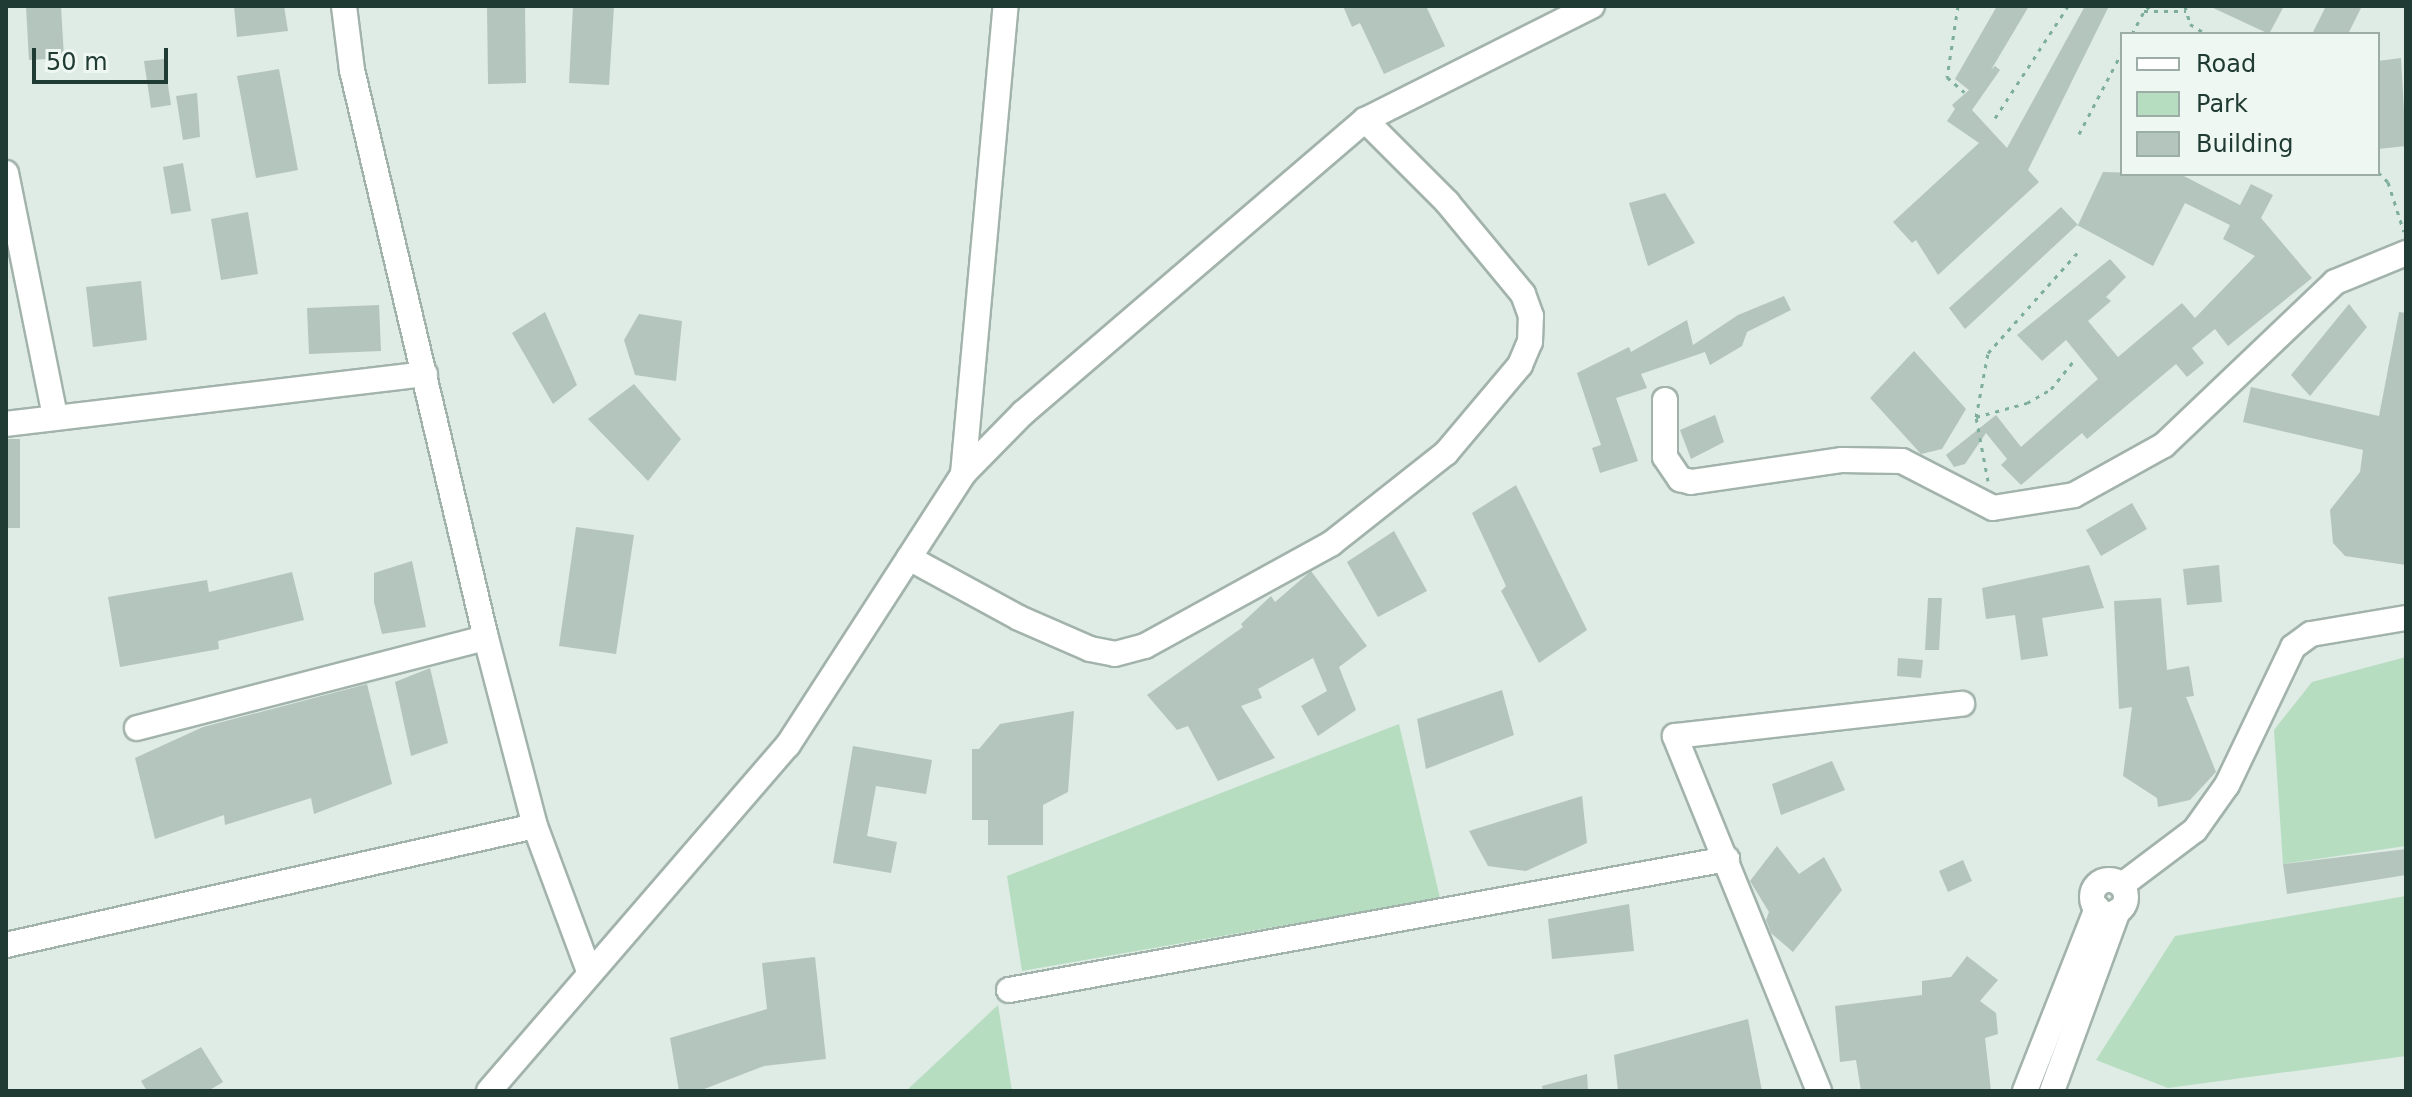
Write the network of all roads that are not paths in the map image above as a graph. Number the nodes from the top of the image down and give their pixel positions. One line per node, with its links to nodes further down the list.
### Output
1 (344, 6): 7 (street)
2 (1006, 6): 11 (street)
3 (1592, 6): 4 (street)
4 (1365, 120): 11 (street); 12 (street)
5 (6, 173): 9 (street)
6 (2406, 253): 8 (street)
7 (425, 374): 9 (street); 14 (street)
8 (1665, 400)
9 (55, 417): 10 (street)
10 (6, 424)
11 (963, 474): 12 (street)
12 (909, 558): 21 (street)
13 (2406, 618): 19 (street)
14 (486, 638): 16 (street); 17 (street)
15 (1962, 704): 18 (street)
16 (137, 728)
17 (535, 826): 20 (street); 21 (street)
18 (1727, 859): 22 (street); 24 (street)
19 (2107, 910): 25 (street); 26 (street)
20 (6, 945)
21 (589, 971): 23 (street)
22 (1009, 990)
23 (489, 1091)
24 (1819, 1091)
25 (2025, 1091)
26 (2052, 1091)

